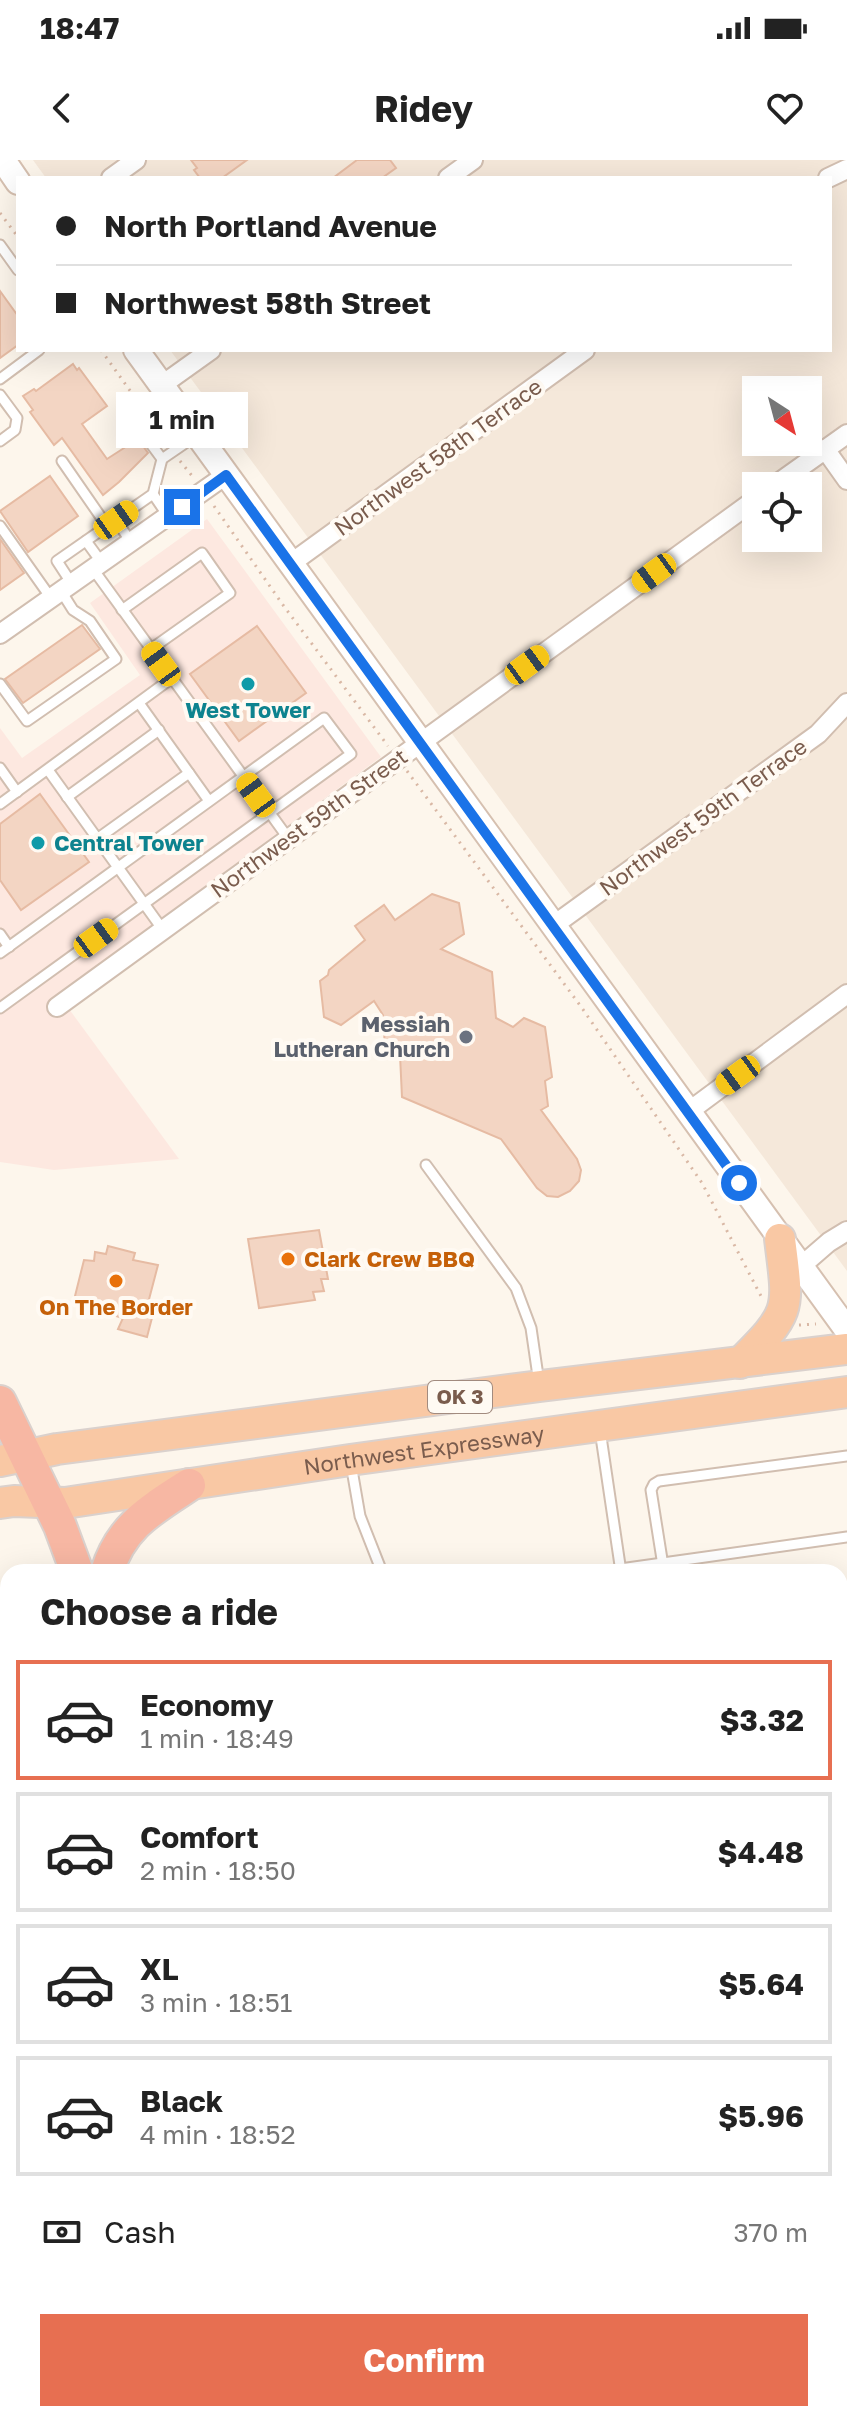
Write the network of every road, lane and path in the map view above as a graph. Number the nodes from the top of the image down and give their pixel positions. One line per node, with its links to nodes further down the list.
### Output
1 (136, 160): 3 (street)
2 (473, 160): 4 (street)
3 (114, 176)
4 (451, 176)
5 (0, 213): 6 (path)
6 (16, 234)
7 (0, 245): 8 (lane)
8 (16, 267)
9 (36, 352): 14 (lane)
10 (102, 352): 17 (path)
11 (137, 352): 15 (main road)
12 (209, 352): 15 (street)
13 (582, 352): 37 (street, Northwest 58th Terrace)
14 (0, 379)
15 (167, 393): 19 (main road); 22 (lane)
16 (0, 395): 20 (lane)
17 (141, 406)
18 (847, 434): 21 (street)
19 (197, 435): 22 (lane); 26 (main road)
20 (0, 441)
21 (825, 449): 25 (street); 28 (street)
22 (162, 459): 29 (lane)
23 (62, 461): 33 (lane)
24 (180, 461): 27 (path)
25 (793, 472)
26 (226, 475): 32 (street); 37 (main road)
27 (192, 477)
28 (847, 480)
29 (153, 494): 32 (lane); 33 (lane)
30 (212, 504): 49 (path)
31 (742, 509): 48 (street, Northwest 59th Street)
32 (168, 516): 36 (street)
33 (112, 523): 35 (lane); 36 (lane)
34 (0, 526): 39 (lane)
35 (86, 541): 38 (lane); 39 (lane)
36 (131, 542): 38 (street)
37 (290, 564): 48 (main road)
38 (97, 566): 39 (street); 40 (lane)
39 (61, 591): 41 (street); 44 (lane)
40 (122, 610): 42 (lane); 42 (lane)
41 (5, 628)
42 (151, 649): 43 (lane)
43 (172, 678): 45 (lane); 54 (lane)
44 (0, 684)
45 (139, 703): 47 (lane); 51 (lane)
46 (847, 703): 64 (street, Northwest 59th Terrace)
47 (159, 730): 52 (lane); 56 (lane)
48 (420, 742): 60 (street, Northwest 59th Street); 64 (main road)
49 (388, 746)
50 (0, 768): 55 (lane)
51 (48, 770): 55 (lane); 56 (lane)
52 (189, 773): 57 (lane); 61 (lane)
53 (408, 774): 76 (path)
54 (243, 777): 57 (lane); 59 (lane); 59 (lane)
55 (17, 792): 58 (lane)
56 (67, 797): 61 (lane)
57 (209, 801): 62 (lane)
58 (0, 804)
59 (269, 813): 60 (lane); 63 (lane)
60 (288, 838): 65 (street, Northwest 59th Street)
61 (97, 839): 62 (lane)
62 (118, 867): 63 (lane); 67 (lane)
63 (144, 903): 65 (lane); 70 (lane)
64 (554, 925): 71 (main road)
65 (163, 930): 69 (street, Northwest 59th Street)
66 (0, 934): 67 (lane)
67 (4, 950)
68 (847, 994): 71 (street)
69 (57, 1007)
70 (0, 1008)
71 (688, 1112): 74 (main road)
72 (426, 1165): 80 (lane)
73 (847, 1231): 75 (street)
74 (780, 1239): 75 (main road); 79 (highway)
75 (800, 1267): 77 (main road)
76 (765, 1303)
77 (847, 1330)
78 (847, 1349): 79 (highway, OK 3)
79 (740, 1363): 80 (highway, OK 3)
80 (540, 1386): 85 (highway, OK 3)
81 (847, 1392): 83 (highway, Northwest Expressway / OK 3)
82 (0, 1402): 85 (highway)
83 (600, 1427): 86 (highway, Northwest Expressway / OK 3); 94 (lane)
84 (847, 1456): 95 (lane)
85 (13, 1458): 88 (highway)
86 (350, 1460): 87 (highway, Northwest Expressway / OK 3); 93 (lane)
87 (189, 1485): 88 (highway, Northwest Expressway / OK 3); 92 (highway)
88 (48, 1502): 89 (highway, Northwest Expressway / OK 3); 91 (highway)
89 (0, 1503)
90 (847, 1537): 96 (lane)
91 (74, 1564)
92 (110, 1564)
93 (379, 1564)
94 (619, 1564)
95 (662, 1564)
96 (687, 1564)

